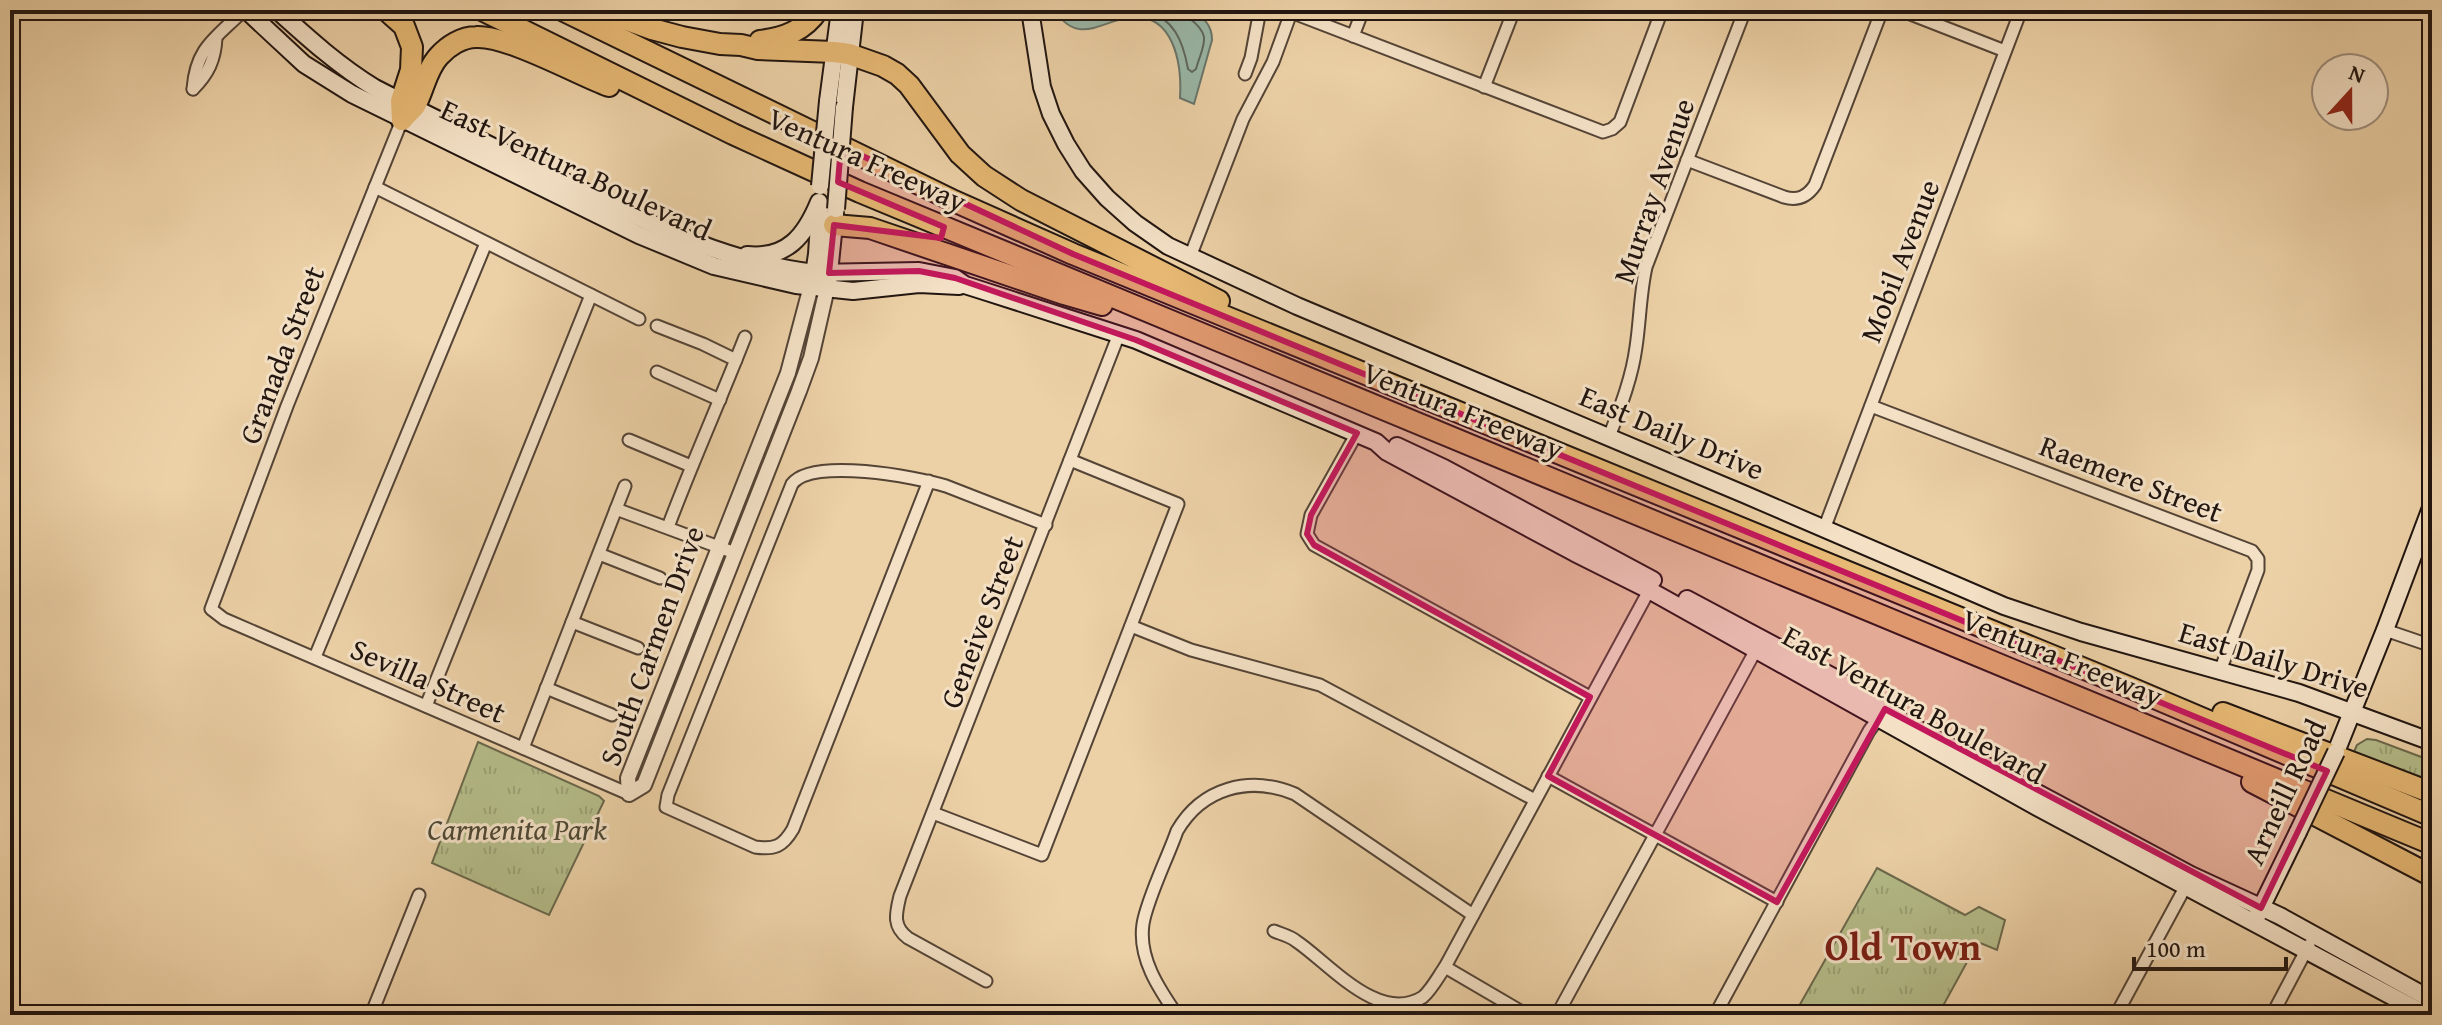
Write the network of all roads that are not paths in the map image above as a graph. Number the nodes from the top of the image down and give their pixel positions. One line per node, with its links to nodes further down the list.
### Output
1 (245, 10): 28 (street); 30 (main road, East Ventura Boulevard)
2 (262, 10): 25 (main road)
3 (277, 10): 25 (main road, East Ventura Boulevard)
4 (386, 10): 30 (highway)
5 (482, 10): 31 (highway, Ventura Freeway)
6 (562, 10): 46 (highway, Ventura Freeway)
7 (600, 10): 22 (highway)
8 (818, 10): 22 (highway)
9 (840, 10): 24 (main road)
10 (855, 10): 24 (main road)
11 (1030, 10): 38 (main road, East Daily Drive)
12 (1260, 10): 26 (street)
13 (1363, 10): 21 (street)
14 (1514, 10): 27 (street)
15 (1662, 10): 27 (street)
16 (1745, 10): 32 (street, Murray Avenue)
17 (1882, 10): 32 (street)
18 (1900, 10): 23 (street)
19 (2021, 10): 23 (street, Mobil Avenue)
20 (1292, 11): 21 (street); 38 (street)
21 (1353, 36): 27 (street)
22 (741, 45): 24 (highway)
23 (2005, 51): 50 (street, Mobil Avenue)
24 (842, 53): 29 (main road); 46 (highway)
25 (329, 57): 30 (main road, East Ventura Boulevard)
26 (1245, 74)
27 (1484, 87)
28 (193, 89)
29 (836, 104): 34 (main road, bridge); 35 (main road, bridge)
30 (406, 110): 31 (highway); 33 (street, Granada Street); 37 (main road, East Ventura Boulevard); 39 (main road, East Ventura Boulevard)
31 (733, 134): 43 (highway, Ventura Freeway)
32 (1687, 160): 52 (street, Murray Avenue)
33 (375, 187): 36 (street); 68 (street, Granada Street)
34 (819, 202): 37 (main road); 39 (main road)
35 (835, 217): 39 (main road); 43 (highway)
36 (486, 243): 40 (street); 75 (street)
37 (707, 248): 39 (main road, East Ventura Boulevard)
38 (1190, 257): 52 (main road, East Daily Drive)
39 (820, 280): 44 (main road, East Ventura Boulevard); 63 (street, South Carmen Drive); 64 (street, South Carmen Drive)
40 (591, 295): 41 (street); 80 (street)
41 (639, 319)
42 (657, 326): 47 (street)
43 (1187, 329): 84 (highway, Ventura Freeway)
44 (1119, 334): 51 (main road, East Ventura Boulevard); 54 (street, Geneive Street)
45 (745, 337): 47 (street)
46 (1284, 340): 78 (highway, Ventura Freeway)
47 (736, 360): 49 (street)
48 (657, 372): 49 (street)
49 (720, 400): 55 (street)
50 (1871, 406): 62 (street, Mobil Avenue); 76 (street, Raemere Street)
51 (1357, 433): 67 (main road, East Ventura Boulevard); 79 (street)
52 (1609, 437): 62 (main road, East Daily Drive)
53 (629, 440): 55 (street)
54 (1070, 460): 60 (street, Geneive Street); 70 (street)
55 (691, 466): 61 (street)
56 (929, 481): 56 (street); 60 (street)
57 (625, 486): 59 (street)
58 (2432, 505): 71 (main road, Arneill Road)
59 (616, 509): 61 (street); 65 (street)
60 (1046, 525): 91 (street, Geneive Street)
61 (668, 527): 63 (street)
62 (1824, 529): 76 (main road, East Daily Drive)
63 (718, 547): 64 (street); 89 (street, South Carmen Drive)
64 (735, 553): 89 (street, South Carmen Drive)
65 (599, 554): 66 (street); 69 (street)
66 (660, 578)
67 (1651, 585): 72 (main road, East Ventura Boulevard); 79 (street)
68 (211, 609): 75 (street, Sevilla Street)
69 (572, 622): 74 (street); 77 (street)
70 (1131, 626): 90 (street); 91 (street)
71 (2385, 630): 73 (street); 81 (main road, Arneill Road)
72 (1759, 643): 82 (main road, East Ventura Boulevard); 93 (street)
73 (2432, 646)
74 (638, 648)
75 (315, 657): 80 (street, Sevilla Street)
76 (2220, 671): 81 (main road, East Daily Drive)
77 (546, 688): 83 (street); 86 (street)
78 (2131, 688): 88 (highway); 92 (highway, Ventura Freeway)
79 (1590, 697): 87 (street)
80 (426, 706): 86 (street, Sevilla Street)
81 (2354, 711): 85 (main road, East Daily Drive); 99 (main road, Arneill Road, bridge)
82 (1881, 714): 96 (main road, East Ventura Boulevard); 98 (street)
83 (612, 715)
84 (2161, 732): 94 (highway, Ventura Freeway); 95 (highway)
85 (2432, 742)
86 (523, 748): 89 (street, Sevilla Street)
87 (1548, 776): 90 (street); 93 (street)
88 (2432, 793)
89 (629, 794)
90 (1535, 800): 100 (street)
91 (933, 813): 104 (street, Geneive Street)
92 (2432, 816)
93 (1655, 834): 98 (street); 109 (street)
94 (2432, 844)
95 (2432, 876)
96 (2188, 880): 99 (main road, East Ventura Boulevard); 111 (street)
97 (419, 895): 106 (street)
98 (1777, 902): 110 (street)
99 (2258, 914): 102 (main road, East Ventura Boulevard)
100 (1473, 915): 103 (street); 107 (street)
101 (1274, 931): 103 (street)
102 (2311, 942): 105 (main road, East Ventura Boulevard); 105 (main road, East Ventura Boulevard); 112 (street)
103 (1445, 967): 108 (street)
104 (986, 981)
105 (2430, 1008)
106 (371, 1015)
107 (1177, 1015)
108 (1527, 1015)
109 (1557, 1015)
110 (1715, 1015)
111 (2116, 1015)
112 (2272, 1015)

